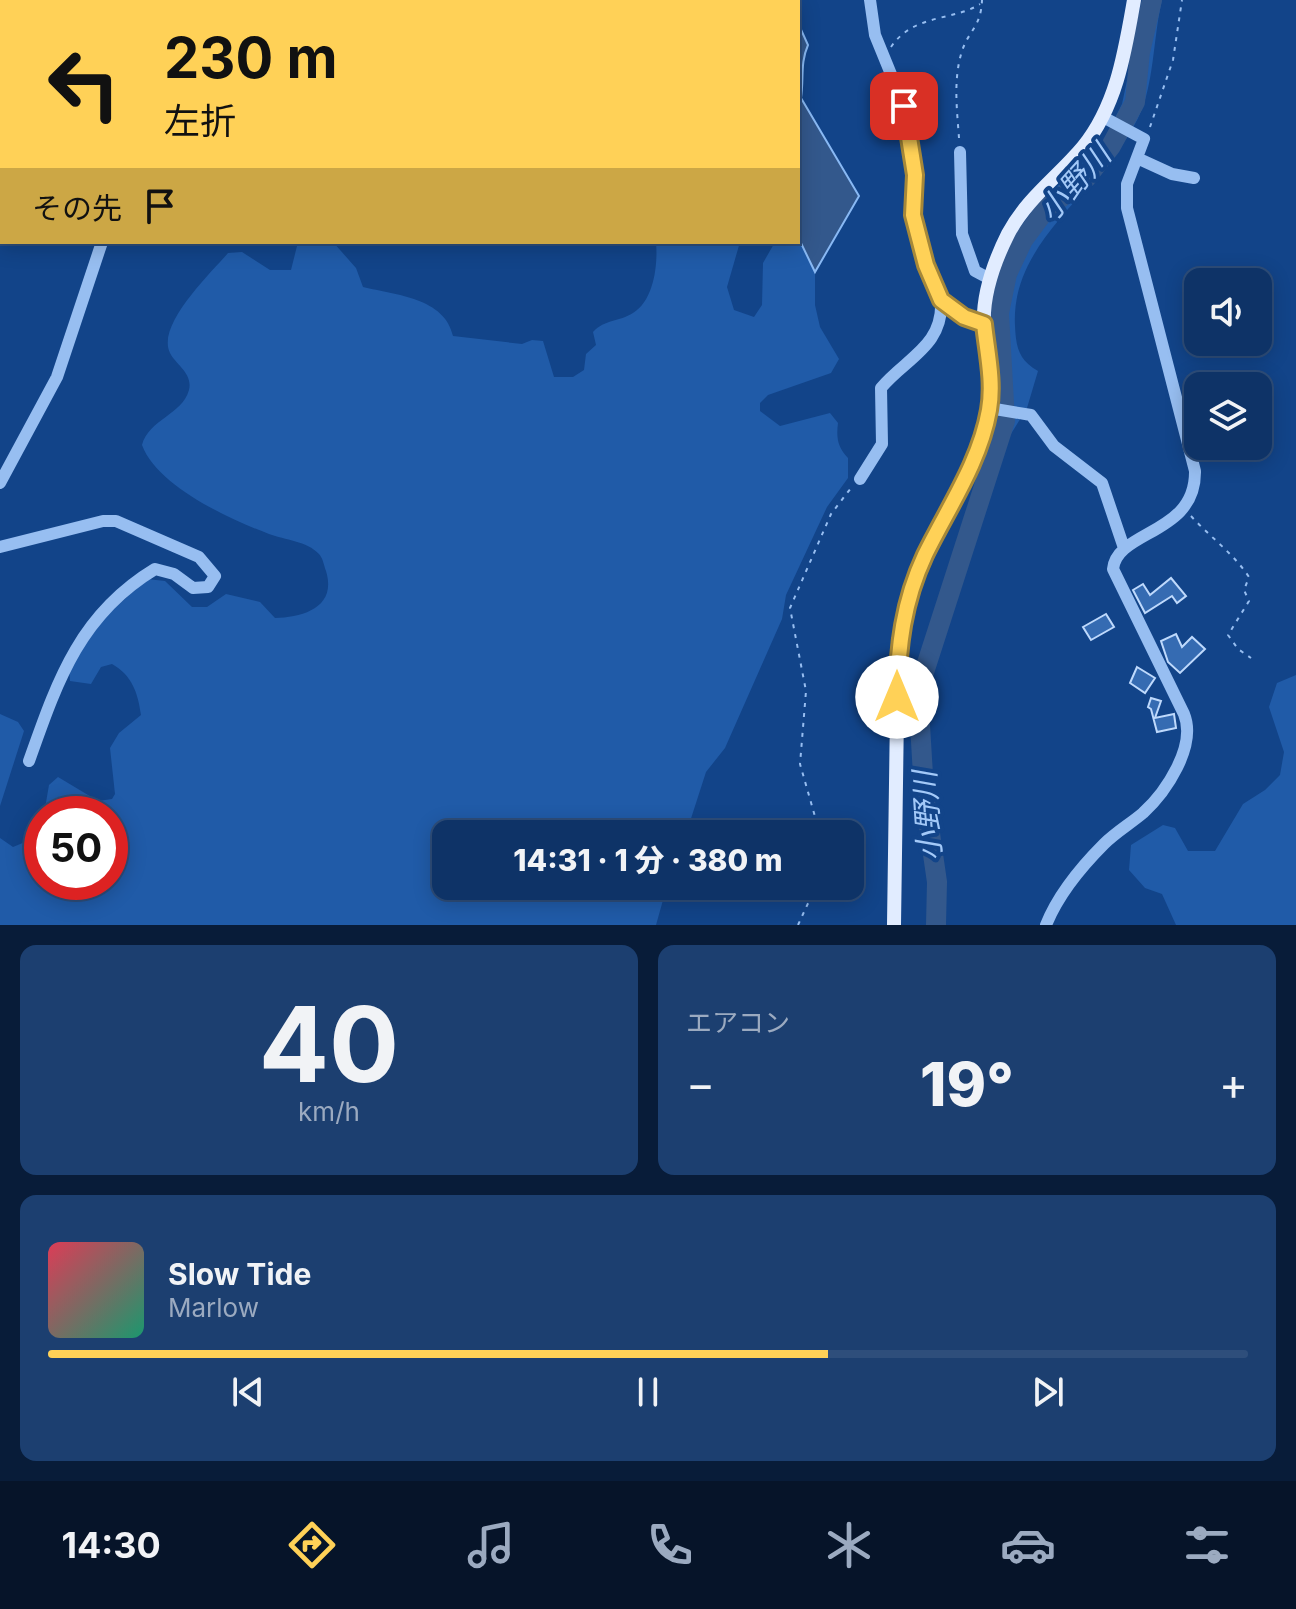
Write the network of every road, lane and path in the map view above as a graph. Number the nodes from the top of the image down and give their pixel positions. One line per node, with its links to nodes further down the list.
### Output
1 (870, 0): 5 (street)
2 (1134, 0): 6 (main road)
3 (1182, 0): 7 (path)
4 (982, 2): 5 (path); 8 (path)
5 (883, 58): 13 (street)
6 (1107, 120): 7 (street); 12 (main road)
7 (1139, 136): 9 (street)
8 (960, 152): 12 (street)
9 (1137, 158): 10 (street); 18 (street)
10 (1194, 178)
11 (101, 244): 17 (street)
12 (990, 279): 14 (main road)
13 (941, 300): 14 (street); 16 (street)
14 (984, 324): 15 (main road)
15 (993, 408): 20 (street); 26 (main road)
16 (860, 479): 23 (path)
17 (0, 483)
18 (1184, 509): 20 (street); 21 (path)
19 (0, 547): 22 (street)
20 (1124, 548): 27 (street)
21 (1251, 658)
22 (29, 761)
23 (816, 820)
24 (810, 900): 25 (path)
25 (798, 925)
26 (894, 925)
27 (1046, 925)

